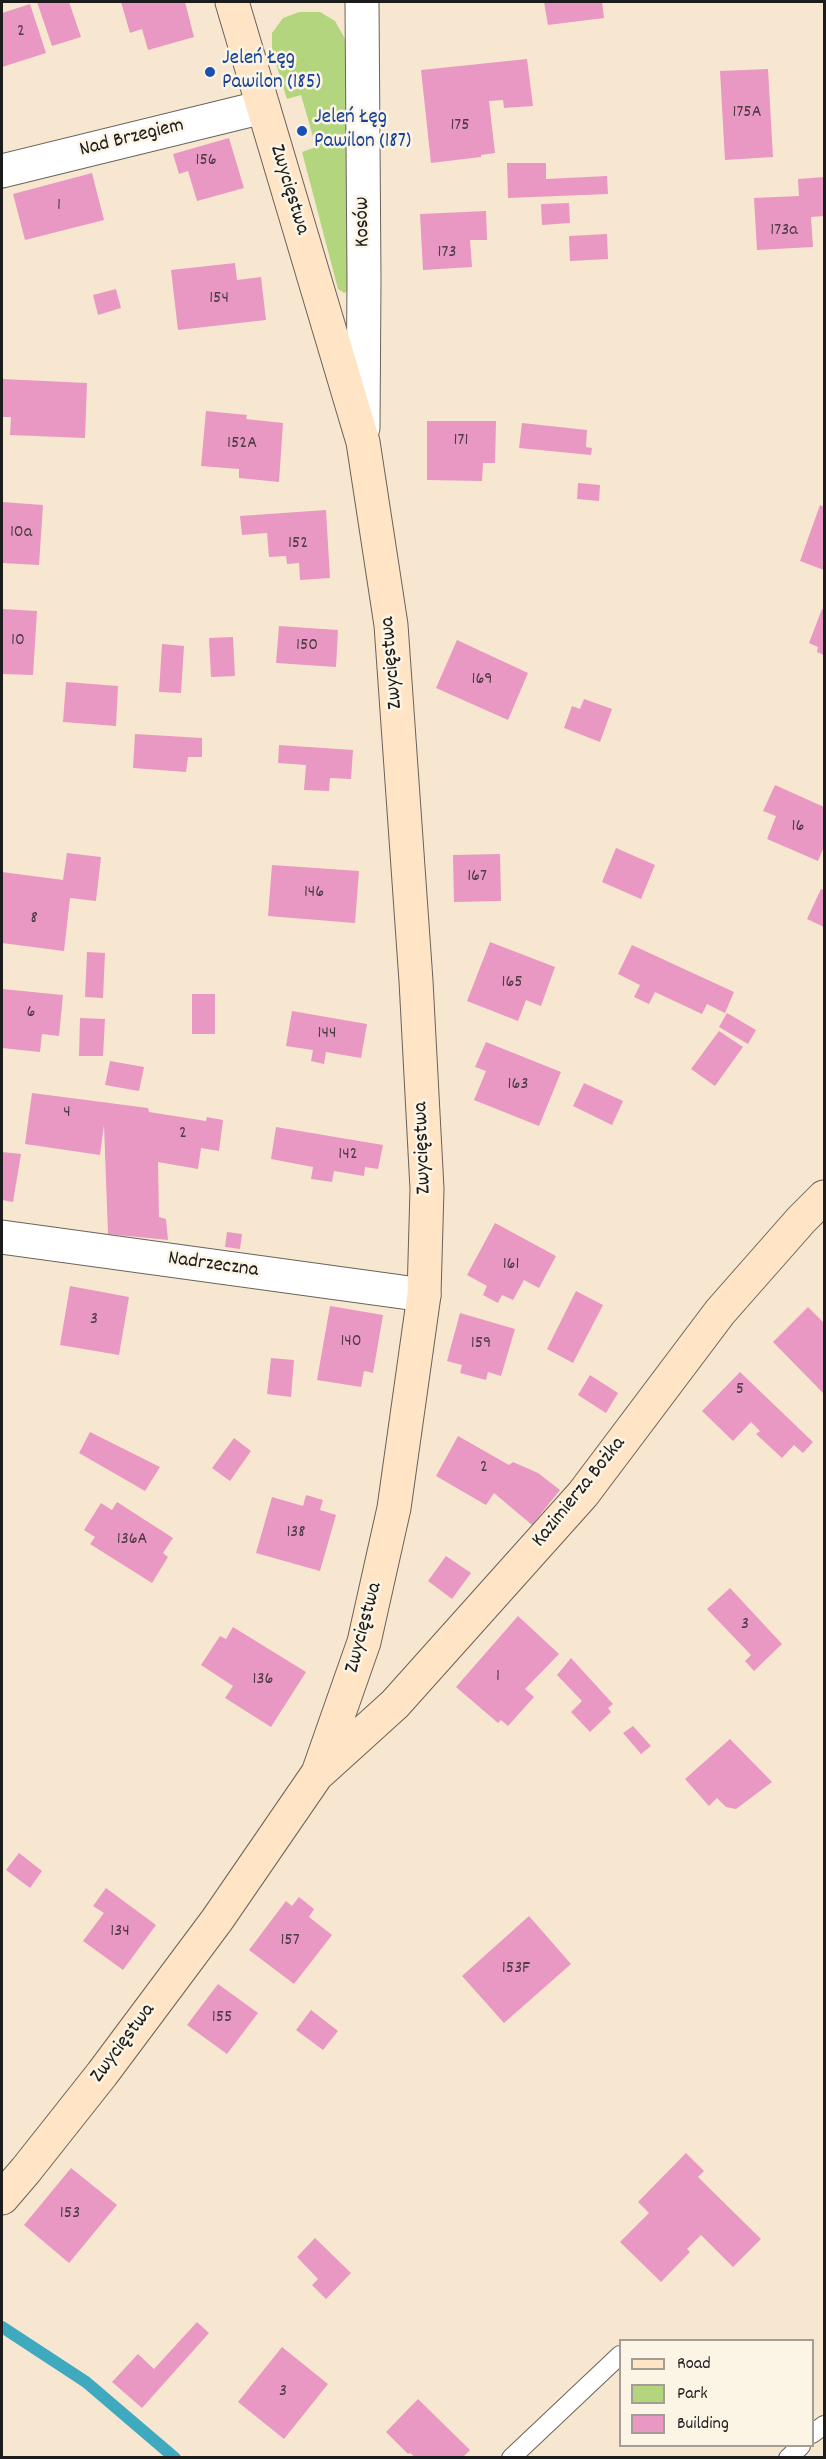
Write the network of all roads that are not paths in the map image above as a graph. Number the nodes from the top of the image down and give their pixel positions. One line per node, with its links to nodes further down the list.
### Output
1 (232, 2): 3 (street, Zwycięstwa)
2 (362, 2): 5 (street, Kosów)
3 (263, 107): 4 (street, Nad Brzegiem); 5 (street, Zwycięstwa)
4 (2, 171)
5 (363, 442): 8 (street, Zwycięstwa)
6 (825, 1197): 9 (street, Kazimierza Bożka)
7 (2, 1237): 8 (street, Nadrzeczna)
8 (424, 1295): 9 (street, Zwycięstwa)
9 (318, 1773): 10 (street, Zwycięstwa)
10 (2, 2198)
11 (619, 2357): 12 (lane)
12 (512, 2457)

